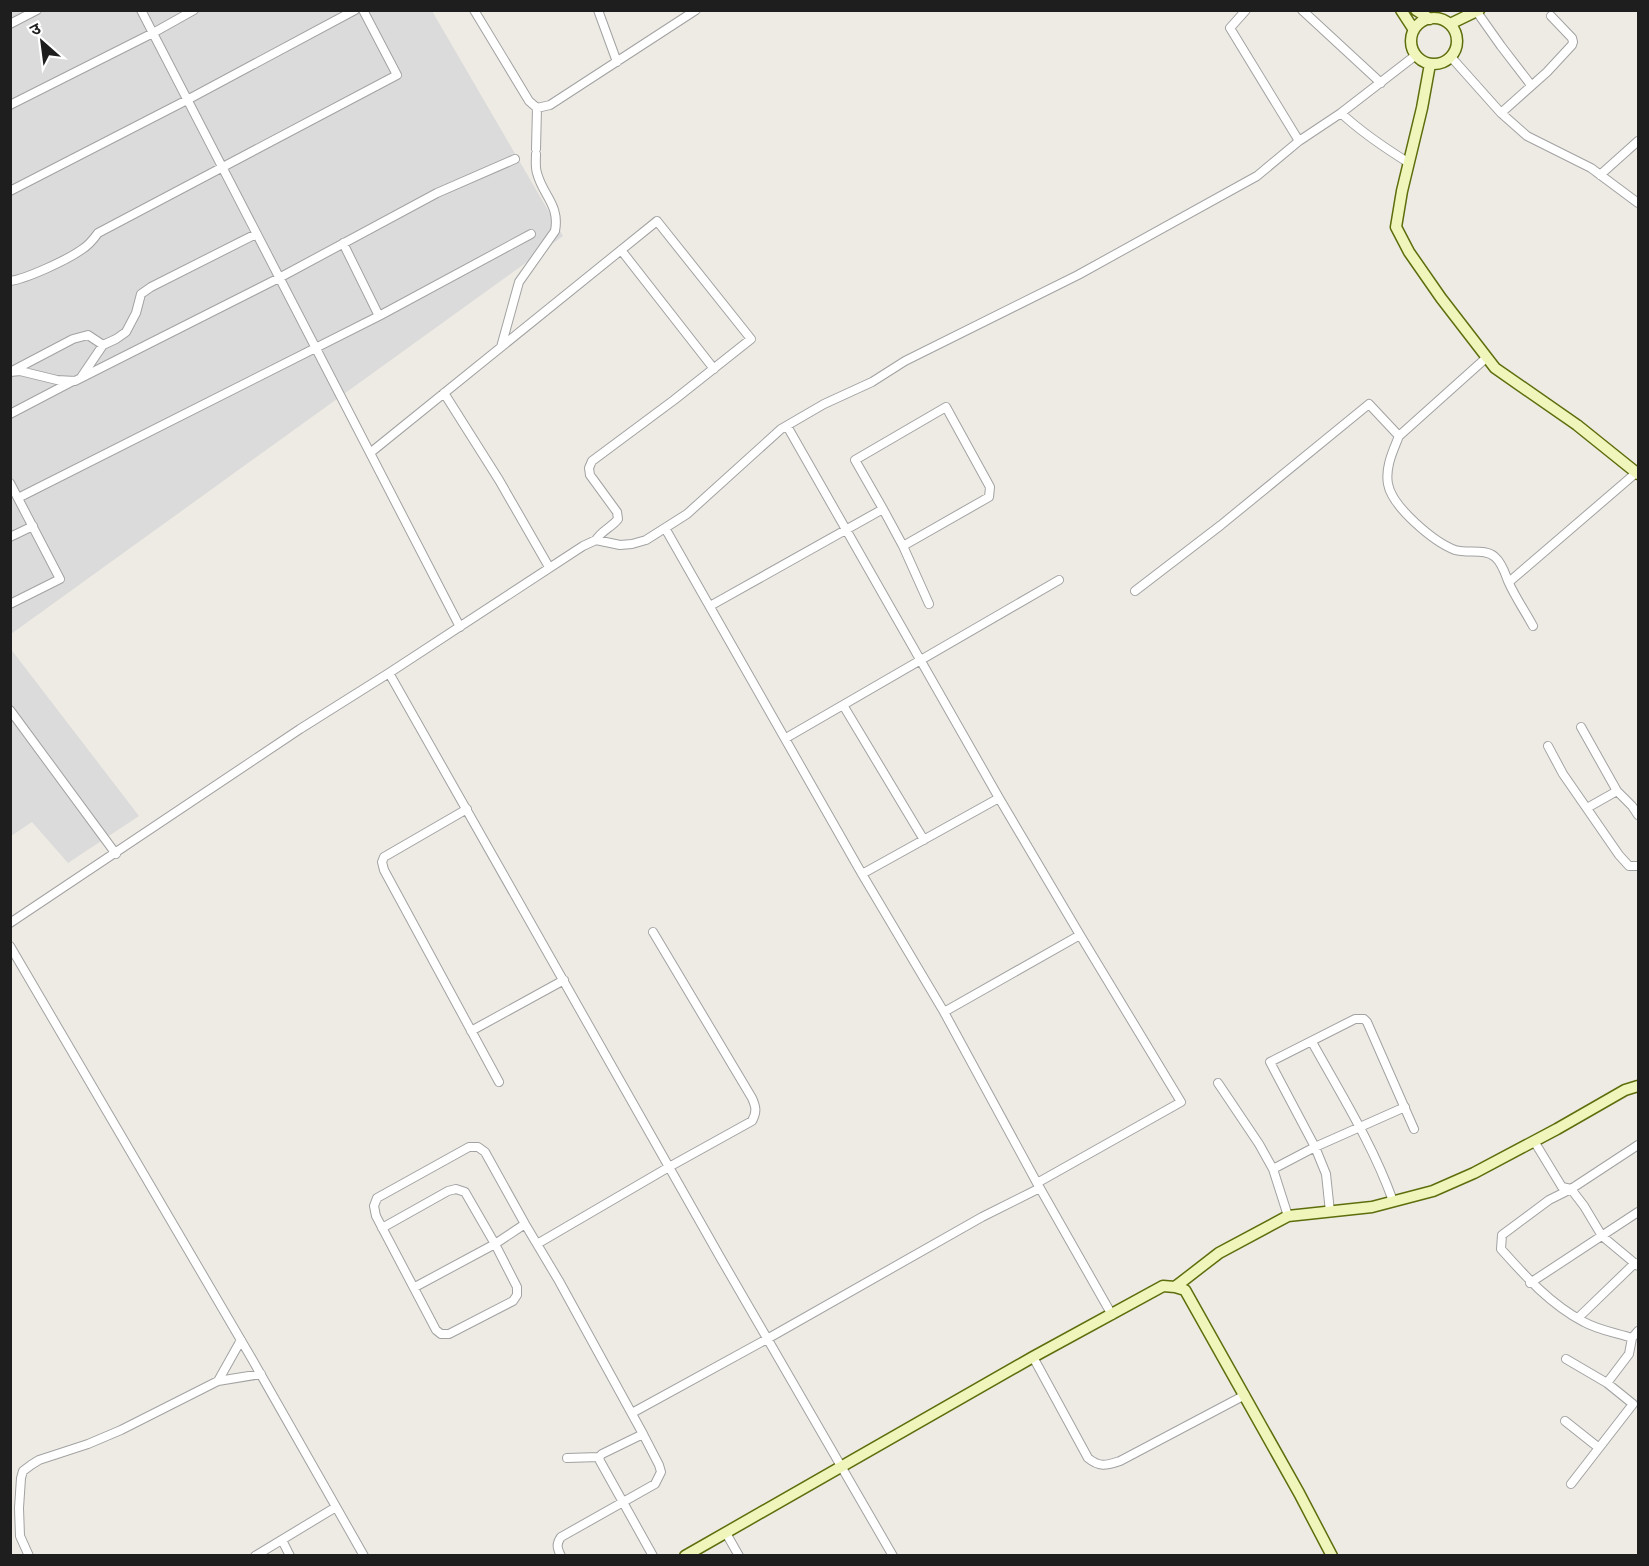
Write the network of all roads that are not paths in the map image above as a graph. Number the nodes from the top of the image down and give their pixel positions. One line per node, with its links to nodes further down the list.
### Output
1 (37, 10): 16 (street)
2 (141, 10): 19 (street)
3 (194, 10): 19 (street)
4 (355, 10): 26 (street)
5 (363, 10): 35 (street)
6 (474, 10): 28 (street)
7 (598, 10): 22 (street)
8 (696, 10): 22 (street)
9 (1246, 10): 31 (street)
10 (1302, 10): 24 (street)
11 (1401, 10): 18 (street)
12 (1416, 10): 15 (street)
13 (1478, 11): 17 (street); 25 (street)
14 (1551, 16): 25 (street)
15 (1430, 19): 17 (street); 18 (street)
16 (10, 24)
17 (1450, 24): 21 (street)
18 (1414, 30): 20 (street)
19 (153, 33): 26 (street); 27 (street)
20 (1416, 55): 23 (street); 24 (street)
21 (1451, 57): 23 (street); 29 (street)
22 (617, 62): 28 (street)
23 (1430, 64): 34 (street)
24 (1380, 82): 30 (street)
25 (1531, 85): 29 (street)
26 (187, 100): 35 (street); 37 (street)
27 (10, 105)
28 (537, 108): 47 (street)
29 (1501, 112): 36 (street)
30 (1341, 113): 31 (street); 34 (street)
31 (1299, 141): 55 (street)
32 (1638, 141): 36 (street)
33 (515, 159): 41 (street)
34 (1409, 163): 49 (street)
35 (222, 166): 39 (street); 44 (street)
36 (1599, 175): 38 (street)
37 (10, 191)
38 (1638, 203)
39 (256, 234): 43 (street); 46 (street)
40 (531, 234): 45 (street)
41 (344, 243): 43 (street); 45 (street)
42 (621, 250): 47 (street); 50 (street); 50 (street)
43 (279, 278): 48 (street); 52 (street)
44 (10, 281)
45 (379, 316): 48 (street)
46 (103, 345): 51 (street); 52 (street)
47 (501, 347): 53 (street)
48 (316, 348): 57 (street); 60 (street)
49 (1486, 358): 56 (street); 58 (street)
50 (714, 369): 66 (street)
51 (10, 372): 52 (street)
52 (78, 379): 54 (street)
53 (444, 393): 57 (street); 68 (street)
54 (10, 414)
55 (787, 426): 63 (street); 64 (street)
56 (1399, 436): 70 (street); 71 (street)
57 (370, 453): 76 (street)
58 (1637, 473): 70 (street)
59 (10, 483): 60 (street)
60 (15, 496): 62 (street)
61 (883, 510): 64 (street); 67 (street); 67 (street)
62 (33, 526): 65 (street); 72 (street)
63 (665, 528): 66 (street); 74 (street)
64 (846, 530): 74 (street); 77 (street)
65 (10, 537)
66 (596, 540): 68 (street)
67 (903, 546): 73 (street)
68 (549, 567): 76 (street)
69 (1059, 580): 77 (street)
70 (1509, 582): 75 (street)
71 (1135, 591)
72 (10, 604)
73 (929, 604)
74 (710, 606): 82 (street)
75 (1533, 626)
76 (460, 627): 78 (street)
77 (920, 661): 79 (street); 85 (street)
78 (389, 673): 87 (street); 90 (street)
79 (843, 705): 82 (street); 89 (street)
80 (10, 710): 90 (street)
81 (1581, 727): 84 (street)
82 (786, 738): 92 (street)
83 (1548, 746): 86 (street)
84 (1617, 791): 86 (street); 88 (street)
85 (999, 798): 89 (street); 95 (street)
86 (1587, 808): 91 (street)
87 (467, 809): 97 (street); 99 (street)
88 (1638, 815)
89 (924, 840): 92 (street)
90 (116, 854): 93 (street)
91 (1638, 866)
92 (862, 874): 98 (street)
93 (10, 923)
94 (653, 932): 110 (street)
95 (1080, 935): 98 (street); 112 (street)
96 (10, 946): 130 (street)
97 (564, 980): 99 (street); 110 (street)
98 (944, 1012): 112 (street)
99 (471, 1031): 101 (street)
100 (1312, 1042): 104 (street); 105 (street); 109 (street)
101 (499, 1082)
102 (1218, 1083): 111 (street)
103 (1638, 1086): 107 (street)
104 (1406, 1107): 105 (street); 106 (street)
105 (1360, 1127): 109 (street); 114 (street)
106 (1414, 1129)
107 (1534, 1141): 113 (street); 114 (street)
108 (1638, 1145): 113 (street)
109 (1315, 1146): 111 (street); 115 (street)
110 (669, 1167): 122 (street); 131 (street)
111 (1273, 1169): 117 (street)
112 (1039, 1185): 127 (street); 131 (street)
113 (1571, 1189): 120 (street); 124 (street)
114 (1393, 1201): 115 (street)
115 (1330, 1212): 117 (street)
116 (1638, 1212): 120 (street)
117 (1288, 1216): 126 (street)
118 (525, 1224): 119 (street); 121 (street); 122 (street)
119 (382, 1228): 121 (street); 125 (street)
120 (1602, 1236): 123 (street); 124 (street)
121 (495, 1244): 125 (street); 125 (street)
122 (537, 1244): 139 (street)
123 (1637, 1264): 128 (street)
124 (1530, 1283): 128 (street)
125 (415, 1287)
126 (1175, 1287): 127 (street); 137 (street)
127 (1112, 1315): 132 (street)
128 (1578, 1318): 129 (street)
129 (1636, 1334): 136 (street)
130 (241, 1340): 134 (street); 135 (street)
131 (767, 1340): 139 (street); 145 (street)
132 (1033, 1357): 137 (street); 145 (street)
133 (1566, 1359): 136 (street)
134 (261, 1374): 135 (street); 148 (street)
135 (218, 1381): 151 (street)
136 (1607, 1383): 138 (street)
137 (1245, 1395): 160 (street)
138 (1636, 1401): 142 (street)
139 (632, 1413): 141 (street)
140 (1566, 1421): 142 (street)
141 (643, 1434): 143 (street); 147 (street)
142 (1599, 1448): 146 (street)
143 (599, 1457): 144 (street); 147 (street)
144 (567, 1458)
145 (841, 1465): 149 (street); 159 (street)
146 (1571, 1484)
147 (623, 1502): 155 (street); 156 (street)
148 (336, 1507): 150 (street); 154 (street)
149 (726, 1533): 157 (street); 158 (street)
150 (282, 1540): 152 (street); 153 (street)
151 (29, 1556)
152 (255, 1556)
153 (290, 1556)
154 (364, 1556)
155 (561, 1556)
156 (653, 1556)
157 (685, 1556)
158 (739, 1556)
159 (893, 1556)
160 (1332, 1556)

